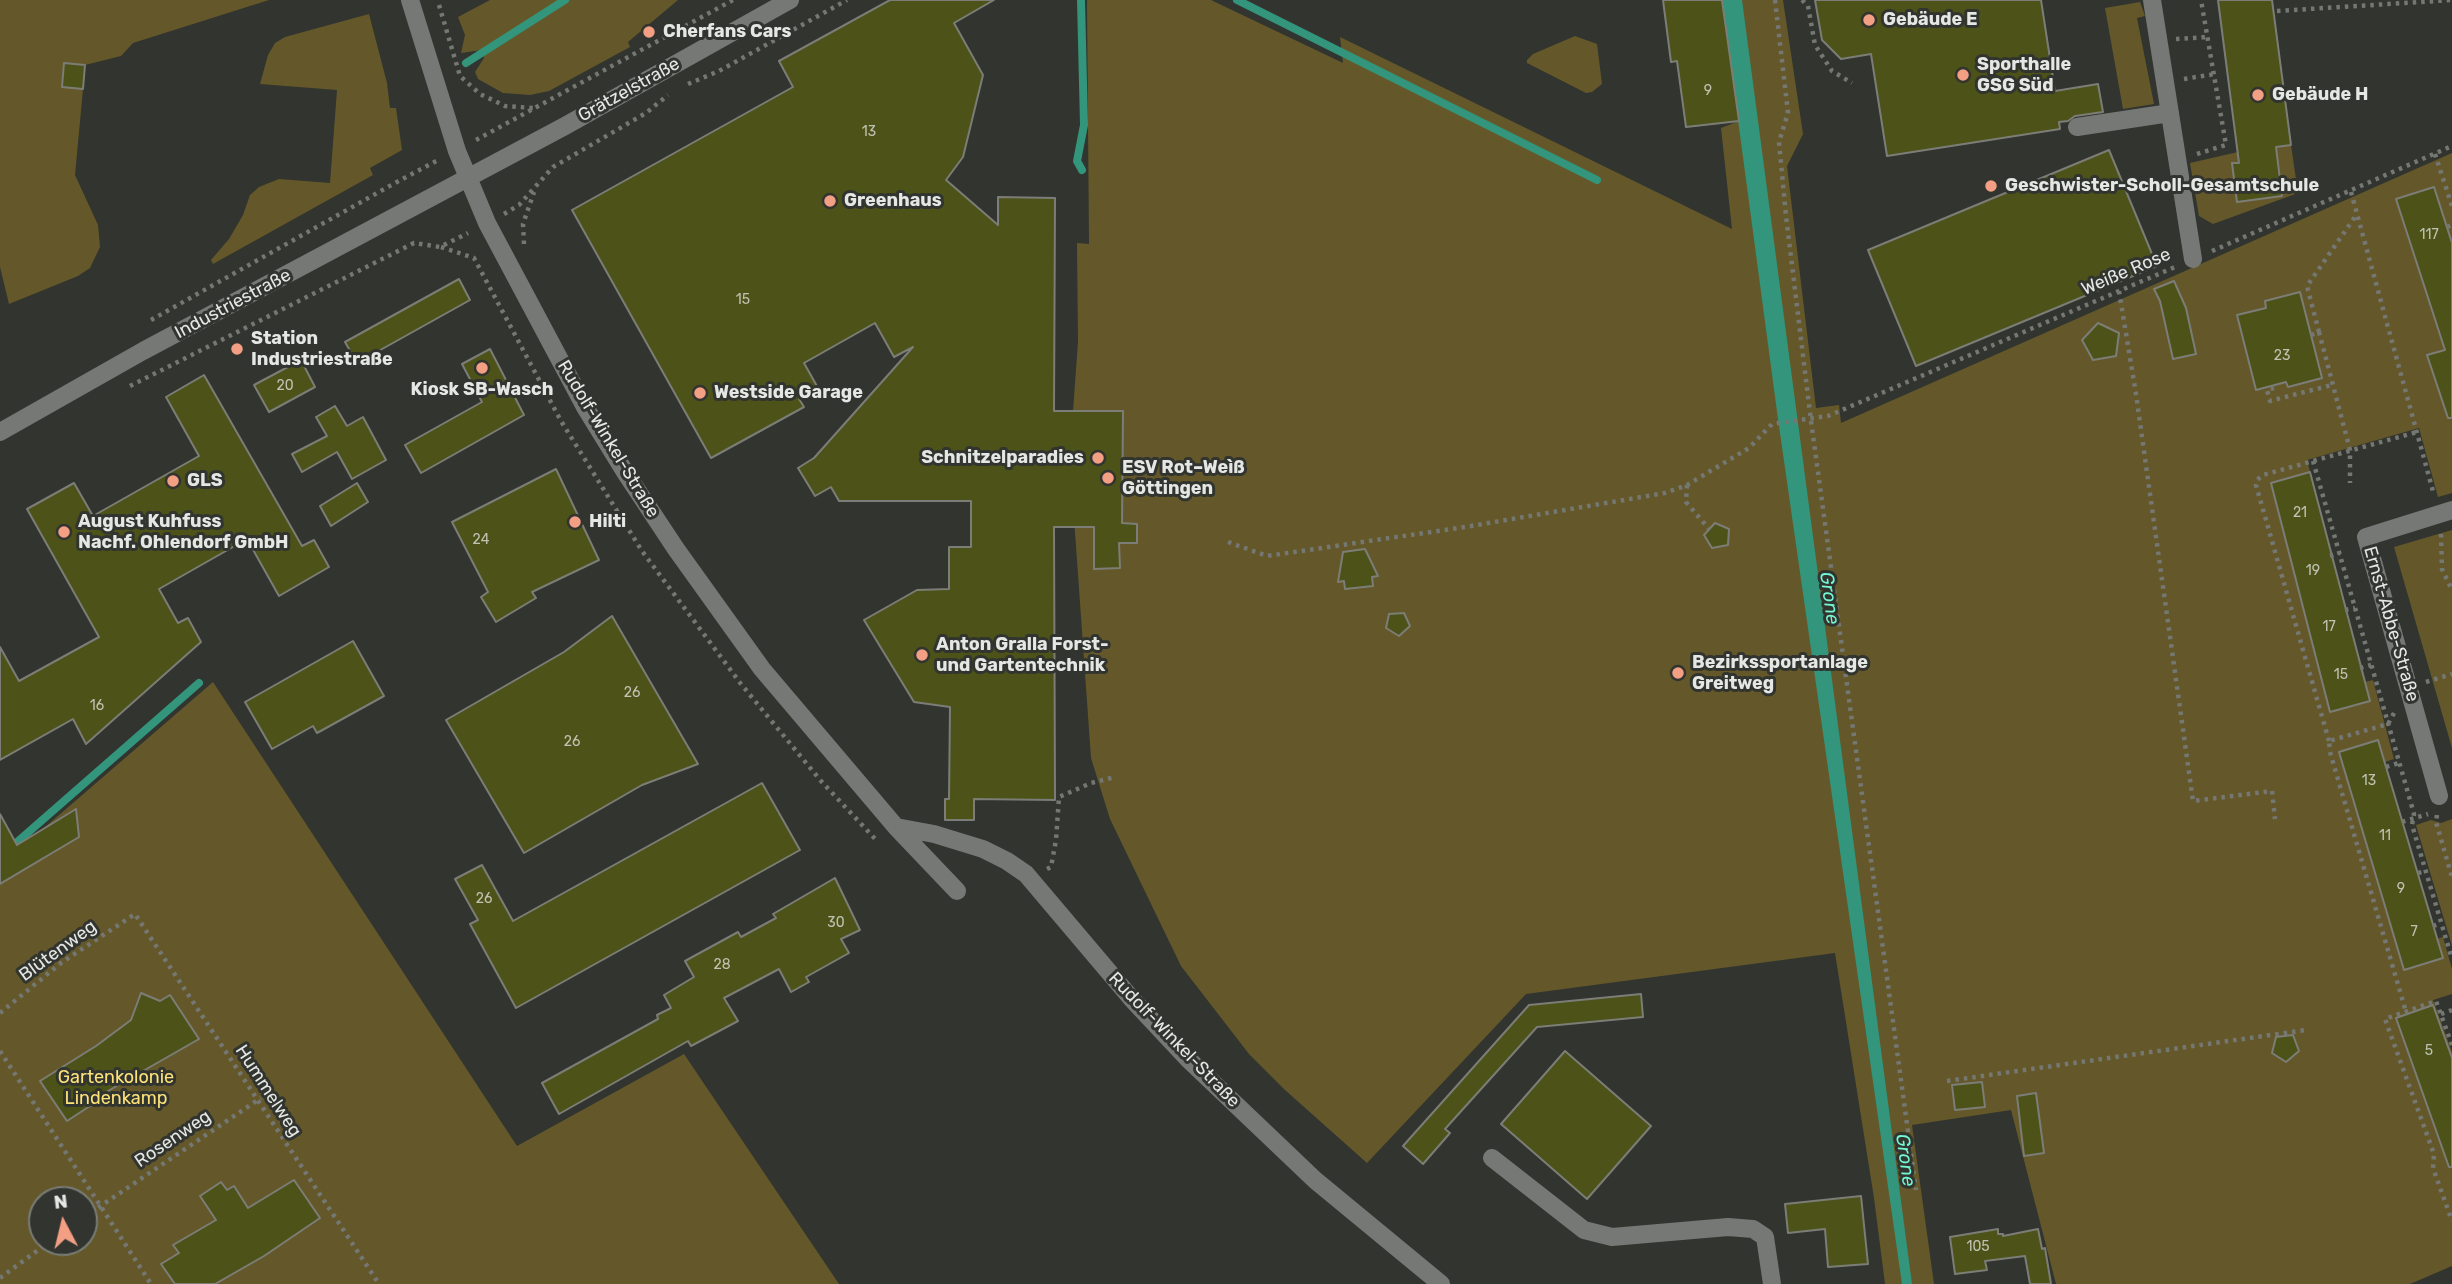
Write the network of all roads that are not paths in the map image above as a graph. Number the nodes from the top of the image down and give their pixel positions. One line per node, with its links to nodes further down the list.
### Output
1 (410, 0): 6 (street, Rudolf-Winkel-Straße)
2 (790, 0): 6 (street, Grätzelstraße)
3 (2152, 0): 4 (street)
4 (2170, 113): 5 (street); 7 (street)
5 (2077, 127)
6 (468, 178): 8 (street, Industriestraße); 11 (street, Rudolf-Winkel-Straße)
7 (2193, 259)
8 (0, 432)
9 (2446, 512): 10 (street, Ernst-Abbe-Straße)
10 (2439, 796)
11 (896, 827): 12 (street, Rudolf-Winkel-Straße); 14 (street, Rudolf-Winkel-Straße)
12 (957, 891)
13 (1492, 1158): 15 (street)
14 (1441, 1284)
15 (1772, 1284)

